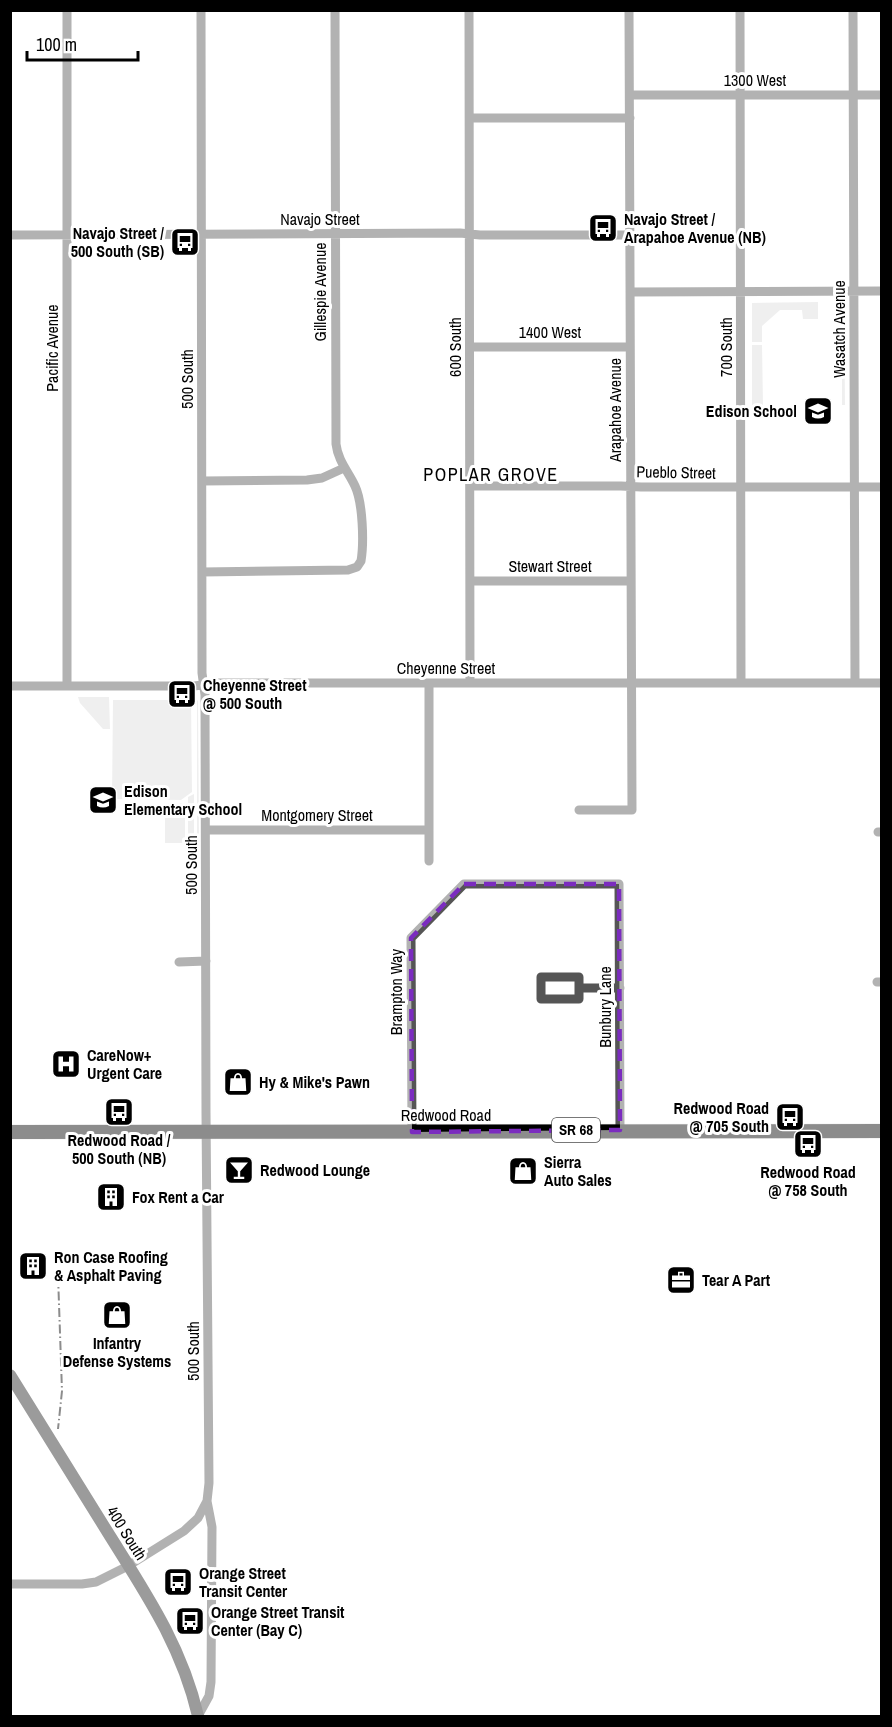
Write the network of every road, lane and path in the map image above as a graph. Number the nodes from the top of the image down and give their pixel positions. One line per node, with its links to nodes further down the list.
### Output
1 (67, 10): 17 (street, Pacific Avenue)
2 (201, 10): 18 (street, 500 South)
3 (335, 10): 14 (street, Gillespie Avenue)
4 (470, 10): 12 (street, 600 South)
5 (629, 10): 8 (street, Arapahoe Avenue)
6 (741, 10): 9 (street, 700 South)
7 (853, 10): 10 (street, Wasatch Avenue)
8 (630, 95): 9 (street, 1300 West); 13 (street, Arapahoe Avenue)
9 (741, 95): 10 (street, 1300 West); 20 (street, 700 South)
10 (853, 95): 11 (street, 1300 West); 21 (street, Wasatch Avenue)
11 (882, 95)
12 (470, 118): 13 (street); 15 (street, 600 South)
13 (630, 118): 19 (street, Arapahoe Avenue)
14 (335, 234): 15 (street, Navajo Street); 18 (street, Navajo Street); 26 (street, Gillespie Avenue)
15 (470, 234): 19 (street, Navajo Street); 24 (street, 600 South)
16 (10, 235): 17 (street, Navajo Street)
17 (67, 235): 18 (street, Navajo Street); 44 (street, Pacific Avenue)
18 (202, 235): 27 (street, 500 South)
19 (630, 235): 23 (street, Arapahoe Avenue)
20 (741, 291): 21 (street); 23 (street); 30 (street, 700 South)
21 (854, 291): 22 (street); 31 (street, Wasatch Avenue)
22 (882, 291)
23 (630, 292): 25 (street, Arapahoe Avenue)
24 (470, 347): 25 (street, 1400 West); 28 (street, 600 South)
25 (630, 347): 29 (street, Arapahoe Avenue)
26 (344, 468): 27 (street); 33 (street, Gillespie Avenue)
27 (202, 481): 33 (street, 500 South)
28 (470, 486): 29 (street, Pueblo Street); 34 (street, 600 South)
29 (630, 487): 30 (street, Pueblo Street); 35 (street, Arapahoe Avenue)
30 (741, 487): 31 (street, Pueblo Street); 39 (street, 700 South)
31 (855, 487): 32 (street, Pueblo Street); 40 (street, Wasatch Avenue)
32 (882, 487)
33 (202, 572): 42 (street, 500 South)
34 (470, 581): 35 (street, Stewart Street); 37 (street, 600 South)
35 (631, 581): 38 (street, Arapahoe Avenue)
36 (429, 683): 37 (street, Cheyenne Street); 42 (street, Cheyenne Street); 47 (street)
37 (470, 683): 38 (street, Cheyenne Street)
38 (631, 683): 39 (street, Cheyenne Street); 45 (street, Arapahoe Avenue)
39 (741, 683): 40 (street, Cheyenne Street)
40 (855, 683): 41 (street, Cheyenne Street)
41 (882, 683)
42 (204, 685): 44 (street, Cheyenne Street); 46 (street, 500 South)
43 (10, 686): 44 (street, Cheyenne Street)
44 (68, 686)
45 (579, 810)
46 (206, 830): 47 (street, Montgomery Street); 50 (street, 500 South)
47 (429, 830): 48 (street)
48 (429, 861)
49 (619, 884): 53 (street, Bunbury Lane); 58 (street, Brampton Way)
50 (206, 961): 51 (street); 57 (street, 500 South)
51 (179, 962)
52 (579, 988): 52 (street); 53 (street)
53 (620, 988): 54 (street, Bunbury Lane)
54 (620, 1130): 55 (main road, Redwood Road / SR 68); 58 (main road, Redwood Road / SR 68)
55 (882, 1131)
56 (10, 1132): 57 (main road, Redwood Road / SR 68)
57 (206, 1132): 58 (main road, Redwood Road / SR 68); 60 (street, 500 South)
58 (412, 1132)
59 (10, 1375): 61 (street, 400 South)
60 (207, 1501): 61 (street); 63 (street, 500 South)
61 (128, 1566): 62 (street); 63 (street, 400 South)
62 (10, 1584)
63 (198, 1716)

